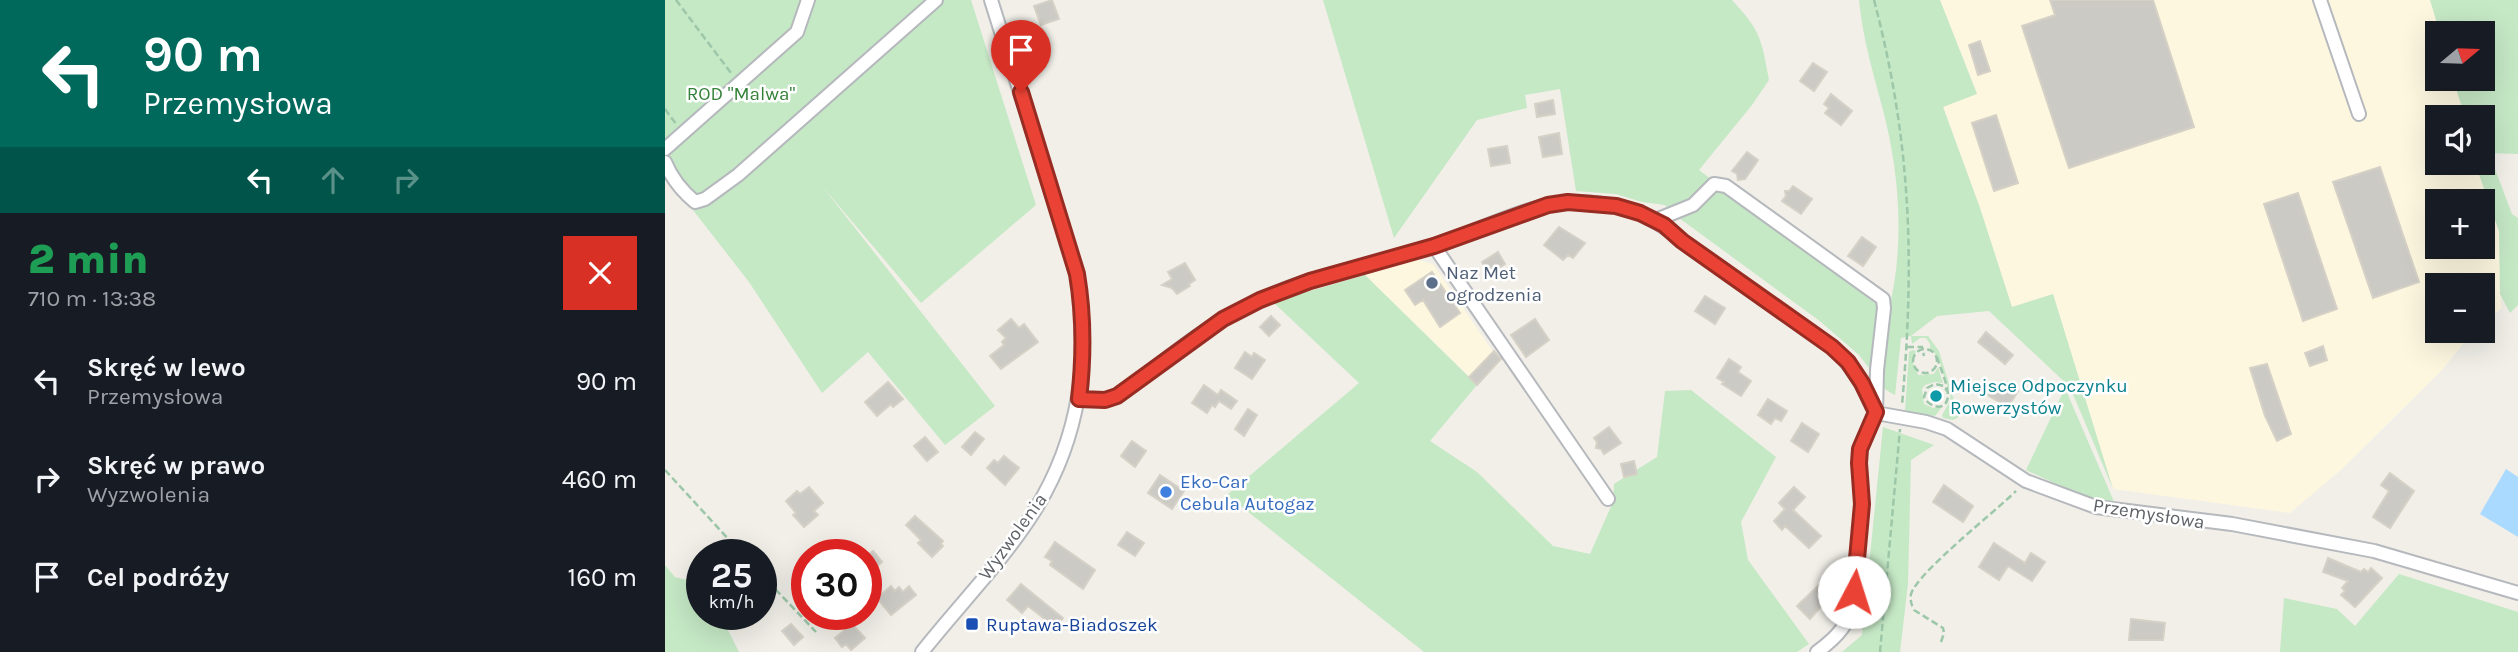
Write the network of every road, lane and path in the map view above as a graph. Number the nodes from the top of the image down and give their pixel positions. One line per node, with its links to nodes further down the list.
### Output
1 (676, 0): 7 (path)
2 (808, 0): 7 (street)
3 (936, 0): 12 (street)
4 (991, 0): 25 (street, Wyzwolenia)
5 (1874, 0): 15 (path)
6 (2320, 0): 9 (street)
7 (739, 84): 10 (street)
8 (665, 109): 10 (path)
9 (2359, 114)
10 (683, 132): 11 (street)
11 (665, 149)
12 (665, 162)
13 (1656, 220): 14 (street); 26 (street); 26 (street)
14 (1434, 246): 25 (street); 30 (street)
15 (1907, 347): 16 (path); 27 (path)
16 (1923, 349): 17 (path); 18 (path); 20 (path)
17 (1924, 356)
18 (1937, 357): 20 (path); 21 (path)
19 (1927, 367): 20 (path)
20 (1928, 372)
21 (1947, 394): 22 (path); 22 (path); 24 (path)
22 (1924, 395): 23 (path)
23 (1931, 395)
24 (1942, 396)
25 (1079, 399): 36 (street, Wyzwolenia)
26 (1876, 412): 27 (street, Przemysłowa); 37 (street)
27 (1901, 419): 29 (street, Przemysłowa); 38 (path)
28 (665, 470): 31 (path)
29 (2026, 481): 33 (street, Przemysłowa); 35 (path)
30 (1608, 499)
31 (728, 539)
32 (777, 591): 34 (path)
33 (2518, 593)
34 (816, 632)
35 (1941, 642)
36 (922, 652)
37 (1817, 652)
38 (1880, 652)

